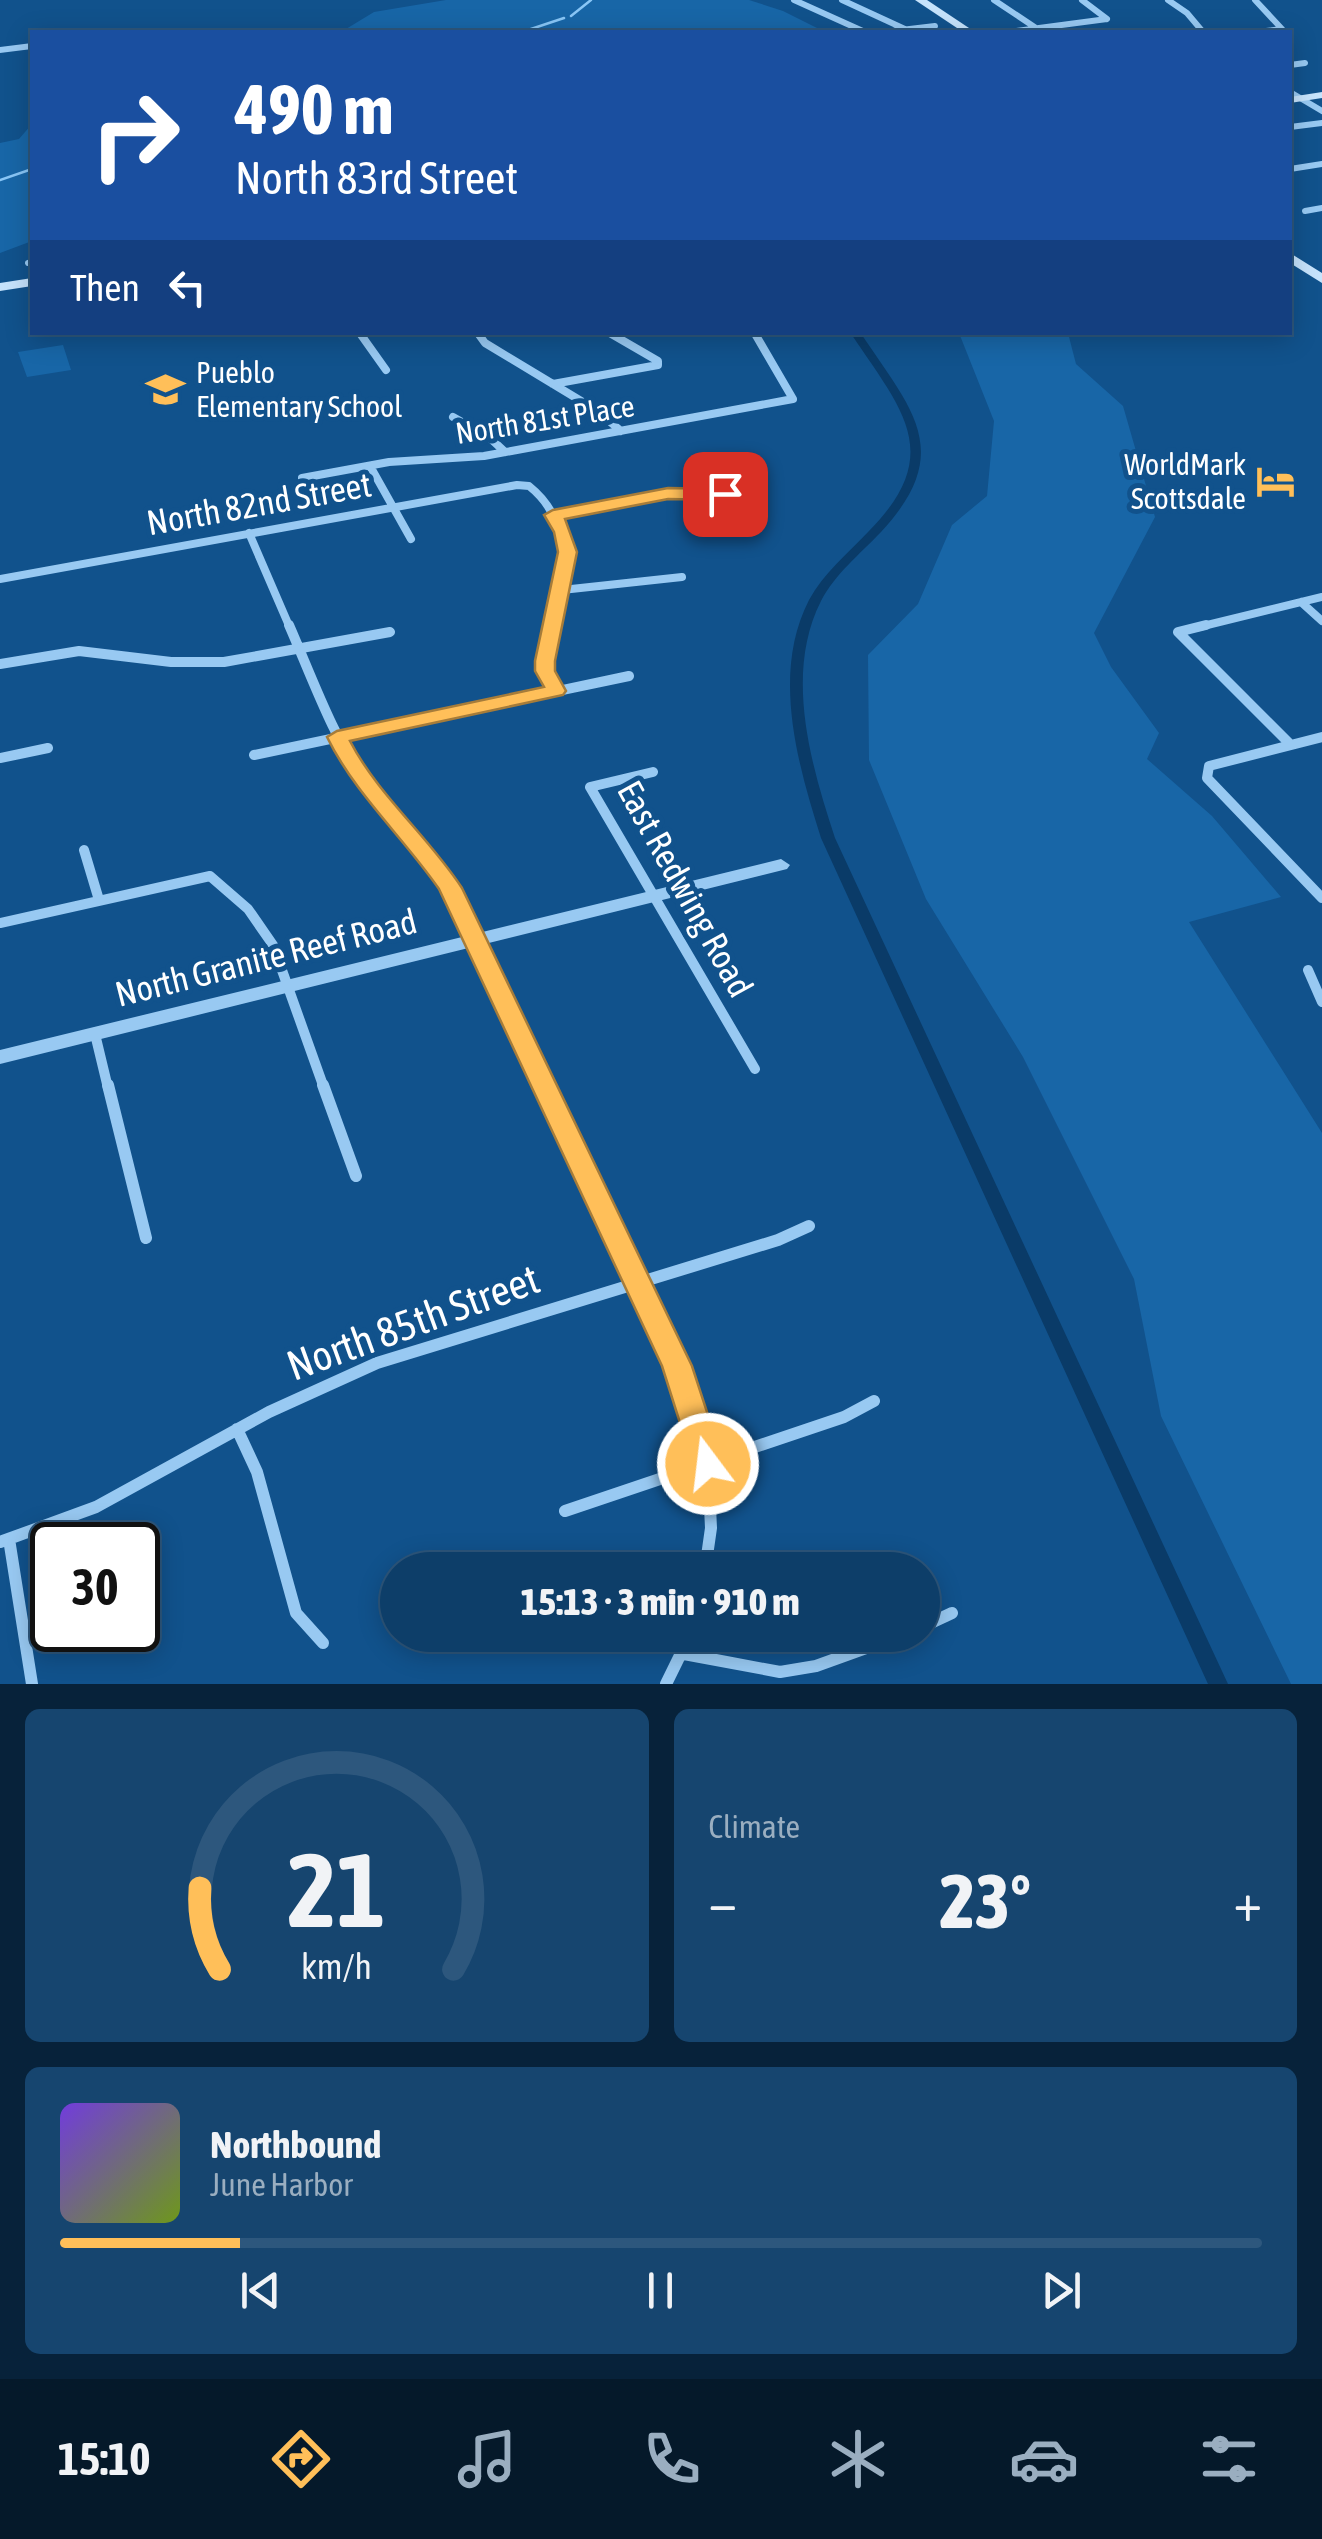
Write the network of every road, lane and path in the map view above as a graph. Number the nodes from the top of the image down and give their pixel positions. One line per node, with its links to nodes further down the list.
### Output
1 (794, 0): 9 (street)
2 (841, 0): 9 (street); 12 (street)
3 (920, 0): 13 (main road)
4 (936, 0): 14 (main road)
5 (994, 0): 15 (street)
6 (1082, 0): 16 (street)
7 (1168, 0): 17 (street)
8 (1255, 0): 18 (street)
9 (811, 6): 11 (street)
10 (936, 26): 12 (street)
11 (861, 30)
12 (907, 30)
13 (967, 30)
14 (981, 30)
15 (1039, 30)
16 (1046, 30)
17 (1201, 30)
18 (1282, 30)
19 (30, 46): 20 (street)
20 (0, 50)
21 (1305, 63): 22 (street)
22 (1292, 65)
23 (1322, 86): 24 (main road)
24 (1293, 95): 25 (main road); 26 (street)
25 (1322, 96)
26 (1322, 111)
27 (1322, 122): 28 (street)
28 (1292, 127)
29 (1322, 164): 30 (street)
30 (1292, 169)
31 (1322, 208): 32 (street)
32 (1305, 211)
33 (1292, 246): 35 (main road)
34 (1292, 257): 36 (main road)
35 (1322, 267)
36 (1322, 279)
37 (30, 282): 38 (main road)
38 (0, 287)
39 (361, 335): 43 (street)
40 (479, 335): 44 (street)
41 (613, 335): 44 (street)
42 (756, 335): 46 (street, North 81st Place)
43 (386, 370)
44 (552, 384): 46 (street)
45 (453, 418): 47 (street)
46 (622, 431): 47 (street, North 81st Place)
47 (505, 452): 48 (street, North 81st Place)
48 (370, 466): 49 (street, North 81st Place); 51 (street)
49 (302, 478)
50 (764, 494): 52 (street)
51 (394, 508): 52 (street, North 82nd Street); 53 (street, North 82nd Street); 54 (street)
52 (553, 515): 57 (street)
53 (249, 534): 56 (street, North 82nd Street); 62 (street)
54 (411, 538)
55 (682, 577): 57 (street)
56 (0, 579)
57 (562, 590): 65 (street)
58 (1322, 597): 59 (street)
59 (1301, 602): 60 (street); 68 (street)
60 (1322, 621)
61 (390, 632): 62 (street)
62 (300, 650): 63 (street); 67 (street)
63 (0, 664)
64 (629, 676): 65 (street)
65 (556, 691): 67 (street)
66 (1322, 736): 68 (street)
67 (337, 737): 70 (street); 79 (street)
68 (1290, 744): 76 (street)
69 (48, 748): 71 (street)
70 (254, 755)
71 (0, 758)
72 (653, 772): 75 (street, East Redwing Road)
73 (84, 850): 77 (street)
74 (781, 865): 75 (street, North Granite Reef Road)
75 (655, 896): 79 (street, North Granite Reef Road); 85 (street, East Redwing Road)
76 (1322, 898)
77 (99, 900): 78 (street); 81 (street)
78 (0, 923)
79 (475, 940): 81 (street, North Granite Reef Road); 89 (street)
80 (1308, 970): 82 (street)
81 (288, 986): 83 (street, North Granite Reef Road); 86 (street)
82 (1322, 1002)
83 (96, 1034): 84 (street, North Granite Reef Road); 88 (street)
84 (0, 1057)
85 (755, 1069)
86 (356, 1176)
87 (809, 1226): 89 (street, North 85th Street)
88 (146, 1238)
89 (636, 1282): 91 (street, North 85th Street); 92 (street)
90 (874, 1401): 92 (street)
91 (237, 1428): 94 (street, North 85th Street); 98 (street)
92 (708, 1464): 93 (street); 95 (street)
93 (565, 1511)
94 (4, 1541): 101 (street)
95 (707, 1552)
96 (952, 1613): 97 (street)
97 (940, 1619)
98 (324, 1642)
99 (855, 1652): 100 (street)
100 (684, 1654): 102 (street)
101 (32, 1684)
102 (666, 1684)

